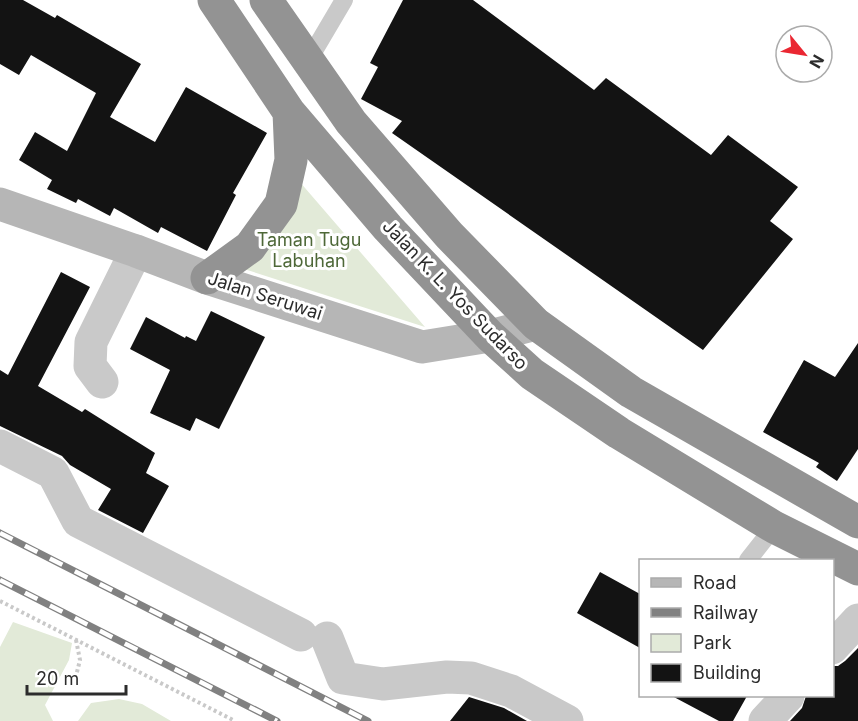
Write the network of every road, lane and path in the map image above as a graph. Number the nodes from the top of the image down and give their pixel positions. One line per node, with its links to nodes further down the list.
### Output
1 (214, 0): 5 (highway, Jalan K. L. Yos Sudarso)
2 (266, 0): 4 (highway, Jalan K. L. Yos Sudarso)
3 (344, 0): 4 (lane)
4 (308, 61): 9 (highway, Jalan K. L. Yos Sudarso)
5 (290, 112): 8 (highway); 10 (highway, Jalan K. L. Yos Sudarso)
6 (0, 204): 7 (street, Jalan Seruwai)
7 (136, 251): 8 (street, Jalan Seruwai); 11 (street)
8 (207, 278): 10 (street, Jalan Seruwai)
9 (536, 324): 10 (street, Jalan Seruwai); 13 (highway, Jalan K. L. Yos Sudarso)
10 (490, 336): 14 (highway, Jalan K. L. Yos Sudarso)
11 (102, 382)
12 (0, 446): 24 (street)
13 (858, 522)
14 (774, 527): 15 (lane); 16 (highway, Jalan K. L. Yos Sudarso)
15 (750, 559)
16 (858, 568)
17 (0, 601): 19 (path)
18 (858, 620): 20 (street)
19 (75, 640): 21 (path); 23 (path)
20 (834, 646)
21 (76, 676)
22 (788, 697): 25 (street)
23 (235, 721)
24 (567, 721)
25 (765, 721)

